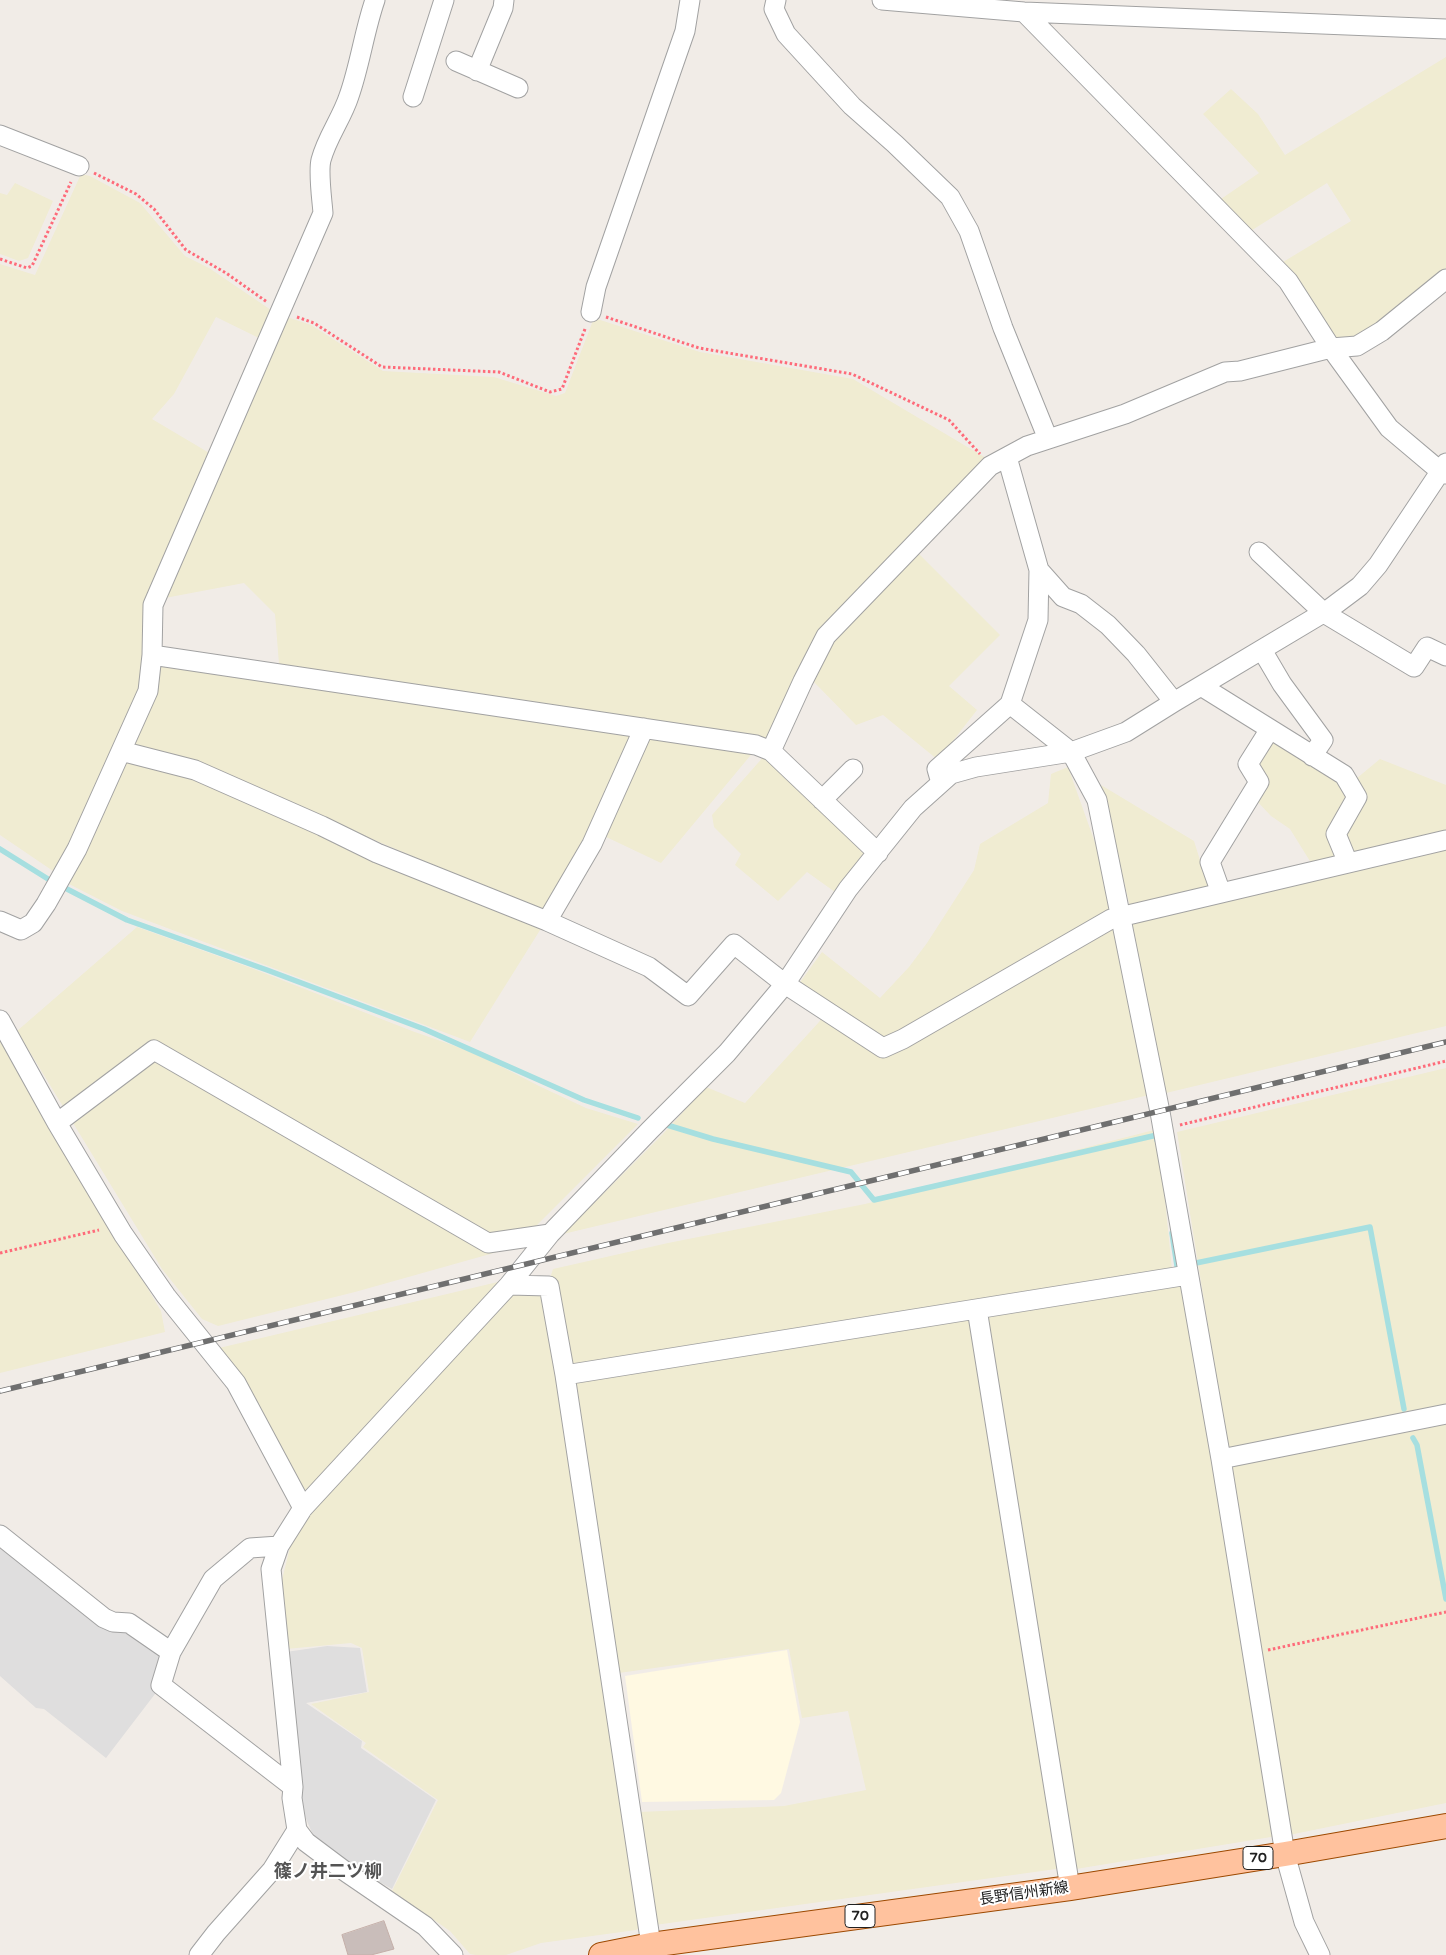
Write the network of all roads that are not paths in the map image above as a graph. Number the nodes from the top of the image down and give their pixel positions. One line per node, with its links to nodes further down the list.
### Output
1 (375, 0): 25 (street)
2 (444, 0): 12 (street)
3 (504, 0): 10 (street)
4 (690, 0): 16 (street)
5 (776, 0): 18 (street)
6 (882, 0): 7 (street)
7 (1025, 6): 8 (street); 17 (street)
8 (1446, 29)
9 (456, 61): 10 (street)
10 (477, 71): 11 (street)
11 (518, 88)
12 (412, 97)
13 (0, 135): 14 (street)
14 (79, 166)
15 (1446, 278): 17 (street)
16 (591, 312)
17 (1332, 348): 18 (street); 20 (street)
18 (1048, 439): 19 (street)
19 (1007, 457): 22 (street); 33 (street)
20 (1444, 469): 23 (street)
21 (1259, 552): 23 (street)
22 (1039, 570): 28 (street); 29 (street)
23 (1324, 613): 24 (street); 26 (street)
24 (1262, 650): 27 (street); 35 (street)
25 (152, 655): 30 (street); 32 (street)
26 (1446, 656)
27 (1201, 686): 28 (street); 31 (street)
28 (1174, 702): 34 (street)
29 (1010, 704): 34 (street); 37 (street)
30 (644, 728): 33 (street); 45 (street)
31 (1270, 729): 35 (street); 42 (street)
32 (121, 751): 44 (street); 45 (street)
33 (771, 751): 38 (street)
34 (1071, 752): 37 (street); 43 (street)
35 (1312, 756): 41 (street)
36 (853, 769): 38 (street)
37 (941, 783): 40 (street)
38 (822, 800): 40 (street)
39 (1446, 840): 41 (street)
40 (878, 853): 46 (street)
41 (1348, 863): 42 (street)
42 (1221, 893): 43 (street)
43 (1121, 917): 46 (street); 50 (street)
44 (0, 920)
45 (547, 921): 46 (street)
46 (785, 984): 49 (street)
47 (0, 1020): 48 (street)
48 (57, 1123): 49 (street); 56 (street)
49 (550, 1234): 51 (street)
50 (1188, 1276): 52 (street); 55 (street)
51 (509, 1285): 53 (street); 56 (street)
52 (977, 1309): 53 (street); 64 (street)
53 (565, 1375): 65 (street)
54 (1446, 1414): 55 (street)
55 (1221, 1459): 63 (street)
56 (303, 1508): 58 (street)
57 (0, 1536): 59 (street)
58 (279, 1546): 59 (street); 60 (street)
59 (171, 1652): 60 (street)
60 (293, 1787): 62 (street)
61 (1446, 1826): 63 (main road, 長野信州新線 / 70)
62 (297, 1830): 66 (street); 67 (street)
63 (1285, 1854): 64 (main road, 長野信州新線 / 70); 69 (street)
64 (1070, 1888): 65 (main road, 長野信州新線 / 70)
65 (651, 1945): 68 (main road, 長野信州新線 / 70)
66 (199, 1955)
67 (453, 1955)
68 (601, 1955)
69 (1320, 1955)

